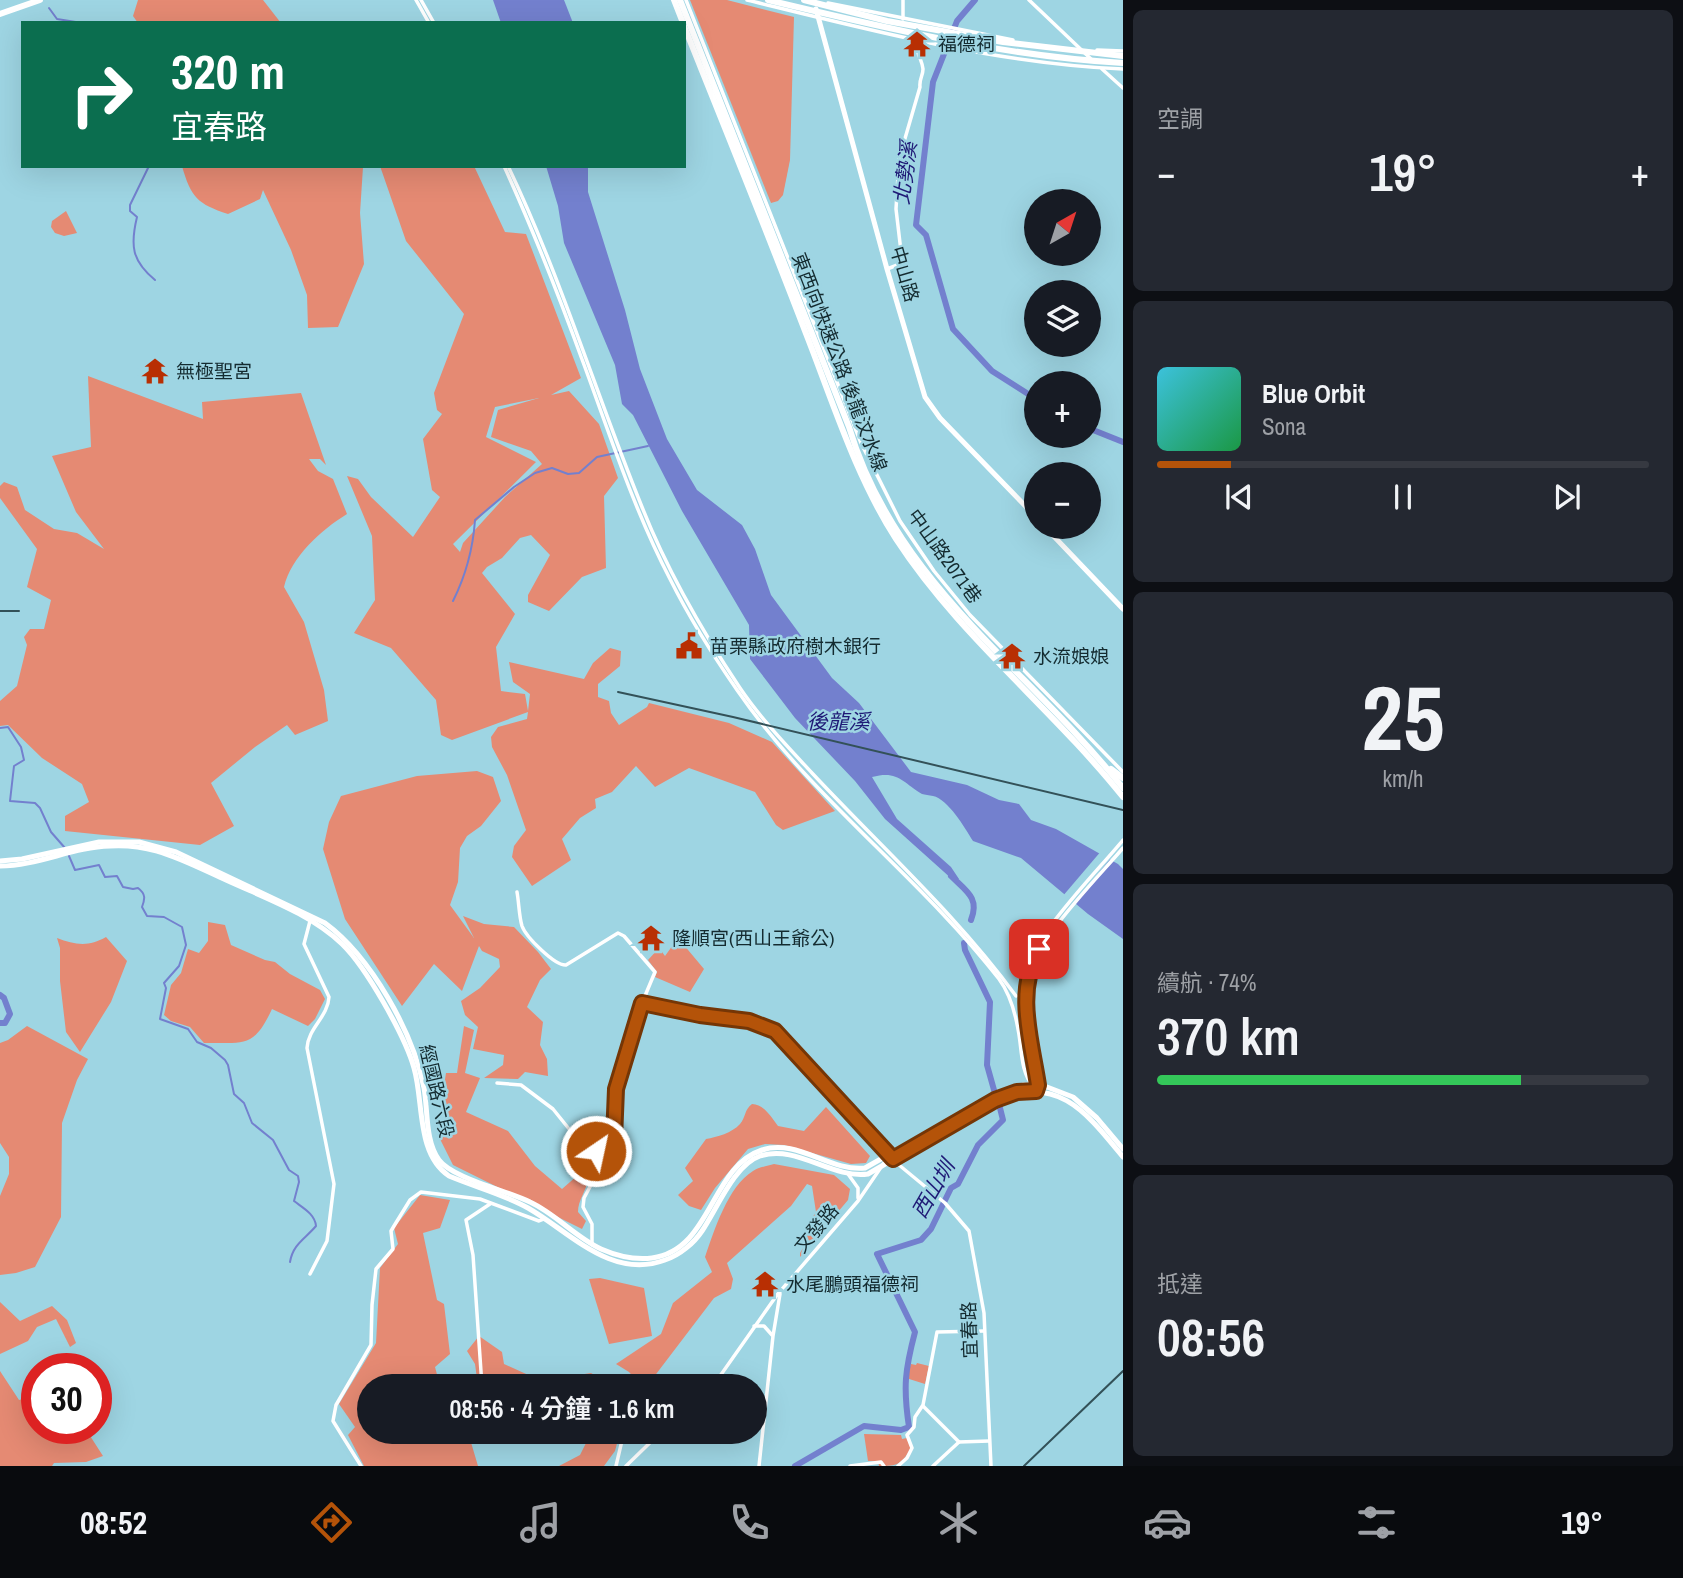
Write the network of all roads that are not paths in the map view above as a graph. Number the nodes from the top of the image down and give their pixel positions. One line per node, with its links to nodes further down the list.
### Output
1 (40, 0): 13 (highway)
2 (416, 0): 16 (street)
3 (421, 0): 17 (street)
4 (674, 0): 18 (highway, 東西向快速公路 後龍汶水線)
5 (680, 0): 35 (highway, 東西向快速公路 後龍汶水線)
6 (686, 0): 36 (street, 中山路2071巷)
7 (747, 0): 14 (street)
8 (768, 0): 25 (highway)
9 (804, 0): 23 (highway)
10 (814, 0): 14 (main road, 中山路); 15 (street)
11 (903, 0): 15 (street)
12 (1030, 0): 22 (street)
13 (0, 14)
14 (819, 18): 20 (street); 31 (main road, 中山路)
15 (905, 20): 20 (street); 21 (street)
16 (430, 21)
17 (430, 21)
18 (683, 21)
19 (686, 29): 39 (highway, 東西向快速公路 後龍汶水線)
20 (913, 38): 24 (street); 31 (street)
21 (1027, 42): 22 (street); 24 (street)
22 (1079, 49): 23 (street); 26 (street)
23 (1123, 53)
24 (1022, 59): 26 (street)
25 (1123, 62)
26 (1101, 68): 27 (street); 28 (street)
27 (1123, 69)
28 (1123, 88)
29 (507, 168): 45 (street)
30 (507, 168): 49 (street)
31 (887, 269): 32 (main road, 中山路)
32 (1024, 504)
33 (1056, 539): 34 (main road)
34 (1123, 609)
35 (1104, 764): 37 (highway); 38 (highway, 東西向快速公路 後龍汶水線)
36 (1123, 772)
37 (1123, 778)
38 (1123, 788)
39 (1123, 796)
40 (1123, 840): 47 (street)
41 (1123, 848): 47 (street)
42 (0, 864): 44 (main road, 經國路六段)
43 (517, 892): 46 (street)
44 (312, 918): 60 (main road, 經國路六段); 62 (street)
45 (1016, 996)
46 (642, 1003): 53 (street); 54 (street)
47 (1028, 1021): 49 (street); 49 (street)
48 (497, 1083): 53 (street)
49 (1035, 1087): 50 (main road); 54 (main road)
50 (1096, 1121): 51 (main road); 55 (main road)
51 (1123, 1149)
52 (788, 1152): 54 (main road, 經國路六段); 57 (main road, 經國路六段); 61 (main road, 經國路六段)
53 (590, 1155): 61 (street)
54 (891, 1157): 56 (main road); 65 (street, 宜春路)
55 (1123, 1157)
56 (880, 1169): 57 (main road, 經國路六段); 58 (street, 文發路)
57 (846, 1173): 58 (street)
58 (858, 1201): 63 (street, 文發路)
59 (492, 1203): 60 (street); 67 (street); 74 (street)
60 (548, 1216): 61 (main road, 經國路六段)
61 (591, 1247)
62 (310, 1274)
63 (781, 1292): 64 (street, 文發路); 66 (street)
64 (754, 1326): 66 (street); 68 (street, 文發路)
65 (984, 1331): 69 (street); 70 (street, 宜春路)
66 (773, 1336): 77 (street)
67 (481, 1374)
68 (721, 1374)
69 (923, 1405): 71 (street); 80 (street)
70 (989, 1441): 71 (street); 82 (street, 宜春路)
71 (959, 1442): 81 (street)
72 (621, 1444): 75 (street)
73 (649, 1444): 76 (street)
74 (361, 1466)
75 (615, 1466)
76 (626, 1466)
77 (759, 1466)
78 (850, 1466): 79 (street)
79 (884, 1466)
80 (898, 1466)
81 (933, 1466)
82 (991, 1466)

